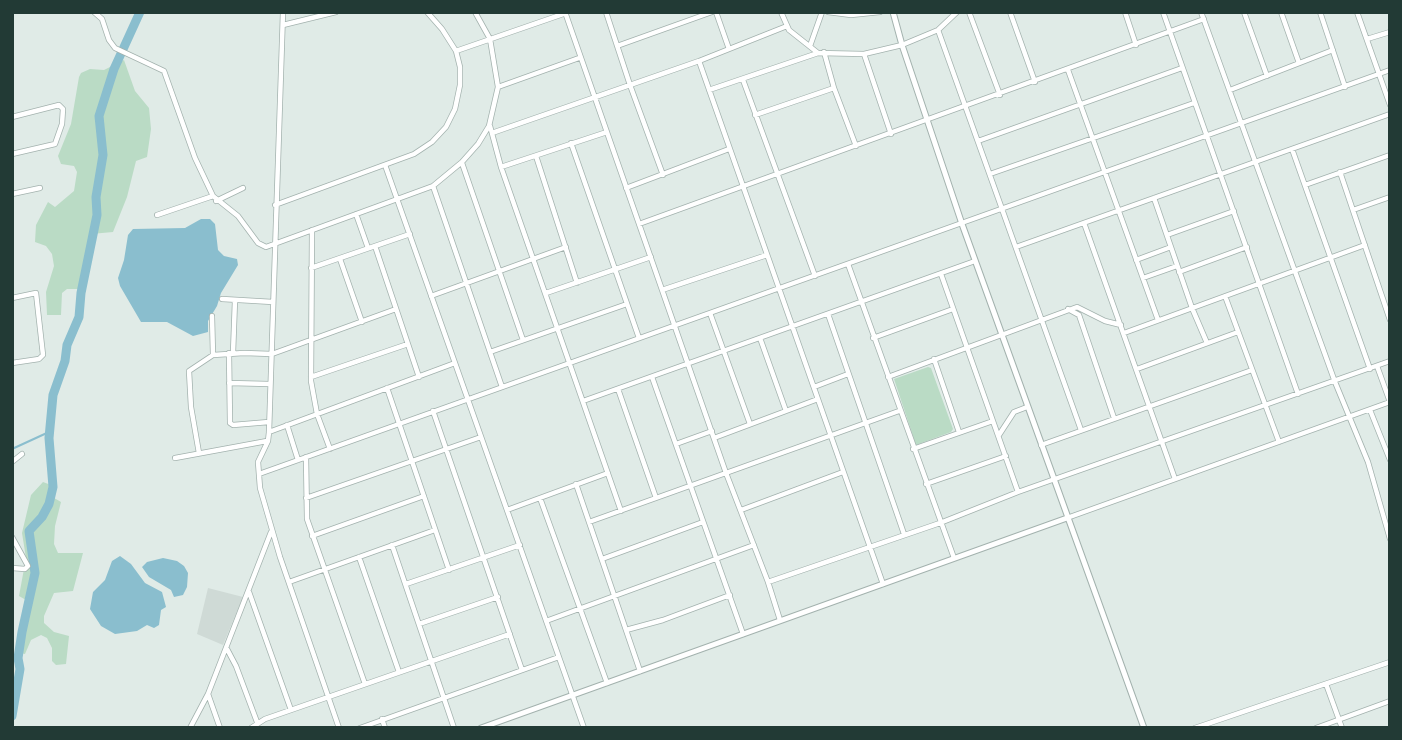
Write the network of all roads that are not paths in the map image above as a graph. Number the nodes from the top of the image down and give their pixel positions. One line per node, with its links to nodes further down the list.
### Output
1 (94, 12): 101 (street)
2 (283, 12): 25 (street)
3 (335, 12): 25 (street)
4 (427, 12): 38 (street)
5 (475, 12): 30 (street)
6 (565, 12): 30 (street); 41 (street)
7 (606, 12): 33 (street)
8 (714, 12): 33 (street); 36 (street)
9 (781, 12): 26 (street)
10 (822, 12): 34 (street)
11 (828, 12): 12 (street)
12 (880, 12)
13 (893, 12): 35 (street)
14 (957, 12): 27 (street)
15 (969, 12): 57 (street)
16 (1010, 12): 50 (street)
17 (1125, 12): 32 (street)
18 (1163, 12): 29 (street)
19 (1201, 12): 24 (street)
20 (1244, 12): 48 (street)
21 (1281, 12): 43 (street)
22 (1320, 12): 37 (street)
23 (1357, 12): 31 (street)
24 (1204, 19): 29 (street); 56 (street)
25 (283, 25): 103 (street)
26 (787, 26): 34 (street); 36 (street)
27 (938, 30): 35 (street); 62 (street)
28 (1390, 32): 31 (street)
29 (1171, 33): 32 (street); 44 (street)
30 (490, 39): 38 (street); 53 (street)
31 (1367, 39): 47 (street)
32 (1136, 45): 45 (street)
33 (617, 46): 51 (street)
34 (810, 46): 39 (street)
35 (902, 46): 40 (street); 66 (street)
36 (729, 49): 42 (street)
37 (1333, 50): 43 (street); 52 (street)
38 (456, 51): 84 (street)
39 (821, 53): 40 (street); 49 (street); 54 (street)
40 (864, 54): 71 (street)
41 (580, 58): 53 (street); 58 (street)
42 (699, 61): 51 (street); 55 (street)
43 (1299, 63): 48 (street)
44 (1182, 68): 59 (street); 60 (street)
45 (1068, 70): 50 (street); 60 (street)
46 (1390, 71): 47 (street)
47 (1379, 74): 52 (street); 61 (street)
48 (1266, 76): 56 (street)
49 (743, 80): 55 (street); 64 (street)
50 (1035, 82): 57 (street)
51 (630, 85): 58 (street); 88 (street)
52 (1345, 87): 67 (street)
53 (498, 88): 68 (street)
54 (834, 88): 64 (street); 76 (street)
55 (709, 90): 77 (street)
56 (1230, 90): 67 (street)
57 (1000, 94): 62 (street)
58 (594, 98): 69 (street); 70 (street)
59 (1194, 103): 72 (street); 73 (street)
60 (1080, 104): 73 (street); 74 (street)
61 (1390, 104)
62 (965, 107): 66 (street); 74 (street)
63 (1390, 114): 78 (street)
64 (755, 115): 89 (street)
65 (12, 117): 79 (street)
66 (927, 121): 71 (street); 113 (street)
67 (1242, 123): 72 (street); 83 (street)
68 (489, 125): 70 (street); 82 (street)
69 (607, 132): 75 (street); 97 (street)
70 (492, 133): 85 (street)
71 (891, 134): 76 (street)
72 (1207, 136): 87 (street); 91 (street)
73 (1092, 137): 87 (street); 90 (street)
74 (978, 141): 90 (street)
75 (571, 143): 81 (street); 135 (street)
76 (856, 146): 89 (street)
77 (729, 149): 88 (street); 94 (street)
78 (1292, 149): 83 (street); 92 (street)
79 (12, 154)
80 (1390, 155): 86 (street)
81 (536, 156): 85 (street); 120 (street)
82 (462, 162): 93 (street); 137 (street)
83 (1255, 162): 91 (street); 136 (street)
84 (386, 165): 102 (street); 103 (street)
85 (501, 167): 129 (street)
86 (1340, 172): 92 (street); 106 (street)
87 (1105, 173): 105 (street); 107 (street)
88 (663, 174): 97 (street)
89 (777, 174): 94 (street); 139 (street)
90 (990, 174): 105 (street)
91 (1221, 174): 99 (street); 108 (street)
92 (1305, 185): 127 (street)
93 (433, 186): 102 (street); 141 (street)
94 (743, 187): 112 (street); 125 (street)
95 (40, 188): 98 (street)
96 (243, 188): 101 (street)
97 (626, 188): 112 (street)
98 (12, 194)
99 (1154, 198): 107 (street); 116 (street)
100 (1389, 198): 104 (street); 106 (street)
101 (215, 199): 110 (street); 117 (street)
102 (398, 199): 109 (street); 115 (street)
103 (275, 205): 117 (street)
104 (1390, 205)
105 (1002, 209): 113 (street); 121 (street)
106 (1353, 210): 118 (street)
107 (1118, 211): 111 (street); 130 (street)
108 (1234, 211): 116 (street); 123 (street)
109 (356, 214): 114 (street); 124 (street)
110 (157, 215)
111 (1084, 223): 121 (street); 166 (street)
112 (639, 224): 126 (street)
113 (962, 224): 131 (street); 132 (street)
114 (312, 230): 117 (street); 133 (street)
115 (410, 234): 119 (street); 147 (street)
116 (1167, 235): 122 (street)
117 (274, 245): 152 (street)
118 (1365, 245): 127 (street); 164 (street)
119 (375, 246): 124 (street); 156 (street)
120 (566, 247): 129 (street); 142 (street)
121 (1016, 247): 162 (street)
122 (1171, 247): 130 (street); 134 (street)
123 (1247, 247): 134 (street); 143 (street)
124 (368, 248): 128 (street)
125 (767, 255): 144 (street); 145 (street)
126 (651, 257): 135 (street); 145 (street)
127 (1330, 258): 136 (street); 194 (street)
128 (340, 259): 133 (street); 165 (street)
129 (534, 259): 137 (street); 146 (street)
130 (1136, 260): 140 (street)
131 (975, 261): 138 (street); 172 (street)
132 (848, 264): 139 (street); 153 (street)
133 (312, 268): 177 (street)
134 (1178, 269): 140 (street); 155 (street)
135 (615, 270): 142 (street); 154 (street)
136 (1296, 271): 143 (street); 201 (street)
137 (499, 272): 141 (street); 176 (street)
138 (941, 274): 153 (street); 157 (street)
139 (815, 276): 144 (street)
140 (1143, 278): 163 (street)
141 (465, 283): 147 (street); 182 (street)
142 (577, 283): 146 (street)
143 (1259, 284): 148 (street); 208 (street)
144 (779, 289): 159 (street); 168 (street)
145 (662, 290): 167 (street)
146 (546, 293): 169 (street)
147 (431, 296): 189 (street)
148 (1226, 296): 155 (street); 171 (street)
149 (12, 298): 188 (street)
150 (222, 299): 151 (street)
151 (235, 300): 152 (street); 183 (street)
152 (273, 302): 184 (street)
153 (861, 302): 160 (street); 175 (street)
154 (627, 304): 169 (street); 173 (street)
155 (1192, 308): 163 (street); 178 (street)
156 (396, 309): 165 (street); 179 (street)
157 (953, 309): 175 (street); 180 (street)
158 (1068, 309): 162 (street); 166 (street); 220 (street)
159 (710, 313): 167 (street); 181 (street)
160 (828, 314): 168 (street); 196 (street)
161 (212, 316): 185 (street)
162 (1042, 320): 172 (street); 228 (street)
163 (1158, 320): 170 (street)
164 (1390, 320)
165 (362, 321): 177 (street)
166 (1121, 325): 170 (street)
167 (675, 326): 173 (street); 191 (street)
168 (792, 327): 174 (street); 205 (street)
169 (558, 329): 176 (street); 190 (street)
170 (1124, 332): 193 (street)
171 (1238, 332): 178 (street); 195 (street)
172 (1002, 334): 180 (street); 213 (street)
173 (639, 338): 190 (street)
174 (760, 338): 181 (street); 217 (street)
175 (873, 338): 197 (street)
176 (523, 340): 182 (street)
177 (312, 341): 184 (street); 198 (street)
178 (1207, 343): 193 (street)
179 (408, 344): 198 (street); 199 (street)
180 (965, 347): 186 (street); 222 (street)
181 (724, 351): 191 (street); 225 (street)
182 (490, 352): 204 (street)
183 (231, 353): 184 (street); 185 (street); 202 (street)
184 (272, 354): 203 (street)
185 (213, 355): 244 (street)
186 (934, 359): 197 (street); 231 (street)
187 (1390, 361): 192 (street)
188 (12, 363)
189 (455, 363): 199 (street); 210 (street)
190 (569, 363): 204 (street); 211 (street)
191 (688, 364): 200 (street); 230 (street)
192 (1377, 366): 194 (street); 215 (street)
193 (1137, 369): 212 (street)
194 (1370, 369): 201 (street)
195 (1252, 370): 212 (street); 214 (street)
196 (848, 374): 205 (street); 226 (street)
197 (888, 376): 218 (street)
198 (311, 377): 219 (street)
199 (419, 377): 206 (street)
200 (652, 377): 207 (street); 239 (street)
201 (1335, 382): 208 (street); 221 (street)
202 (229, 383): 203 (street); 223 (street)
203 (270, 384): 223 (street)
204 (502, 387): 210 (street)
205 (814, 387): 209 (street)
206 (387, 388): 219 (street); 224 (street)
207 (618, 389): 211 (street); 266 (street)
208 (1298, 394): 214 (street)
209 (818, 399): 217 (street); 234 (street)
210 (468, 400): 216 (street); 232 (street)
211 (583, 401): 254 (street)
212 (1149, 405): 220 (street); 237 (street)
213 (1027, 407): 233 (street); 240 (street)
214 (1265, 407): 237 (street); 238 (street)
215 (1370, 410): 221 (street); 250 (street)
216 (433, 411): 224 (street); 241 (street)
217 (786, 411): 225 (street)
218 (899, 411): 226 (street); 243 (street)
219 (317, 414): 227 (street); 242 (street)
220 (1114, 418): 228 (street)
221 (1348, 418): 238 (street); 279 (street)
222 (993, 421): 231 (street); 233 (street)
223 (269, 422): 229 (street)
224 (399, 424): 242 (street); 251 (street)
225 (750, 424): 235 (street)
226 (865, 424): 234 (street); 276 (street)
227 (287, 425): 229 (street); 249 (street)
228 (1081, 430): 240 (street)
229 (269, 432): 236 (street)
230 (712, 432): 235 (street); 239 (street)
231 (959, 432): 243 (street)
232 (481, 436): 241 (street); 267 (street)
233 (999, 436): 246 (street)
234 (831, 437): 253 (street); 255 (street)
235 (714, 438): 255 (street)
236 (268, 441): 244 (street); 256 (street)
237 (1162, 442): 257 (street); 258 (street)
238 (1279, 442): 257 (street)
239 (676, 444): 261 (street)
240 (1041, 445): 258 (street)
241 (447, 448): 251 (street); 285 (street)
242 (330, 449): 248 (street)
243 (913, 449): 260 (street)
244 (199, 453): 247 (street)
245 (22, 454): 252 (street)
246 (1006, 456): 260 (street); 262 (street)
247 (175, 457)
248 (306, 457): 249 (street); 264 (street)
249 (298, 460): 256 (street)
250 (1390, 460)
251 (411, 461): 263 (street); 264 (street)
252 (12, 462)
253 (844, 472): 269 (street); 283 (street)
254 (608, 473): 259 (street); 268 (street)
255 (726, 473): 261 (street); 269 (street)
256 (259, 474): 275 (street)
257 (1175, 479): 270 (street)
258 (1053, 480): 262 (street); 270 (street)
259 (576, 484): 265 (street); 271 (street)
260 (926, 484): 273 (street)
261 (691, 486): 266 (street); 272 (street)
262 (1018, 492): 273 (street)
263 (424, 496): 274 (street); 277 (street)
264 (306, 498): 277 (street)
265 (540, 498): 267 (street); 300 (street)
266 (656, 498): 268 (street)
267 (507, 510): 281 (street)
268 (621, 510): 271 (street)
269 (741, 510): 282 (street)
270 (1067, 518): 286 (street); 335 (street)
271 (589, 522): 287 (street)
272 (703, 522): 287 (street); 288 (street)
273 (940, 523): 276 (street); 286 (street)
274 (435, 530): 280 (street); 291 (street)
275 (271, 531): 292 (street); 296 (street)
276 (904, 534): 283 (street)
277 (312, 536): 290 (street)
278 (12, 537): 289 (street)
279 (1390, 539)
280 (392, 545): 284 (street); 294 (street)
281 (520, 545): 285 (street); 302 (street)
282 (754, 545): 288 (street); 293 (street)
283 (870, 546): 293 (street); 295 (street)
284 (359, 557): 290 (street); 313 (street)
285 (484, 557): 291 (street); 299 (street)
286 (954, 558): 295 (street)
287 (602, 559): 298 (street)
288 (717, 559): 297 (street); 298 (street)
289 (12, 568)
290 (324, 569): 292 (street); 315 (street)
291 (449, 570): 294 (street)
292 (289, 582): 319 (street)
293 (768, 582): 301 (street)
294 (405, 584): 303 (street)
295 (883, 584): 301 (street)
296 (249, 591): 307 (street); 322 (street)
297 (730, 595): 304 (street); 306 (street)
298 (615, 596): 300 (street); 304 (street)
299 (498, 597): 303 (street); 305 (street)
300 (580, 609): 302 (street); 314 (street)
301 (780, 620): 306 (street)
302 (546, 621): 308 (street)
303 (419, 624): 309 (street)
304 (626, 630): 312 (street)
305 (510, 634): 309 (street); 311 (street)
306 (743, 634): 312 (street)
307 (226, 648): 317 (street); 325 (street)
308 (559, 657): 311 (street); 318 (street)
309 (432, 661): 313 (street); 320 (street)
310 (1390, 662): 316 (street)
311 (522, 670): 320 (street)
312 (640, 671): 314 (street)
313 (399, 672): 315 (street)
314 (607, 683): 318 (street)
315 (366, 684): 319 (street)
316 (1326, 684): 324 (street); 336 (street)
317 (208, 694): 326 (street); 327 (street)
318 (573, 695): 333 (street); 334 (street)
319 (329, 696): 322 (street); 329 (street)
320 (444, 697): 323 (street); 332 (street)
321 (1390, 701): 324 (street)
322 (290, 710): 325 (street)
323 (382, 719): 330 (street); 331 (street)
324 (1339, 720): 337 (street); 338 (street)
325 (257, 722): 328 (street)
326 (190, 728)
327 (220, 728)
328 (251, 728)
329 (339, 728)
330 (360, 728)
331 (385, 728)
332 (454, 728)
333 (481, 728)
334 (584, 728)
335 (1144, 728)
336 (1195, 728)
337 (1316, 728)
338 (1342, 728)

